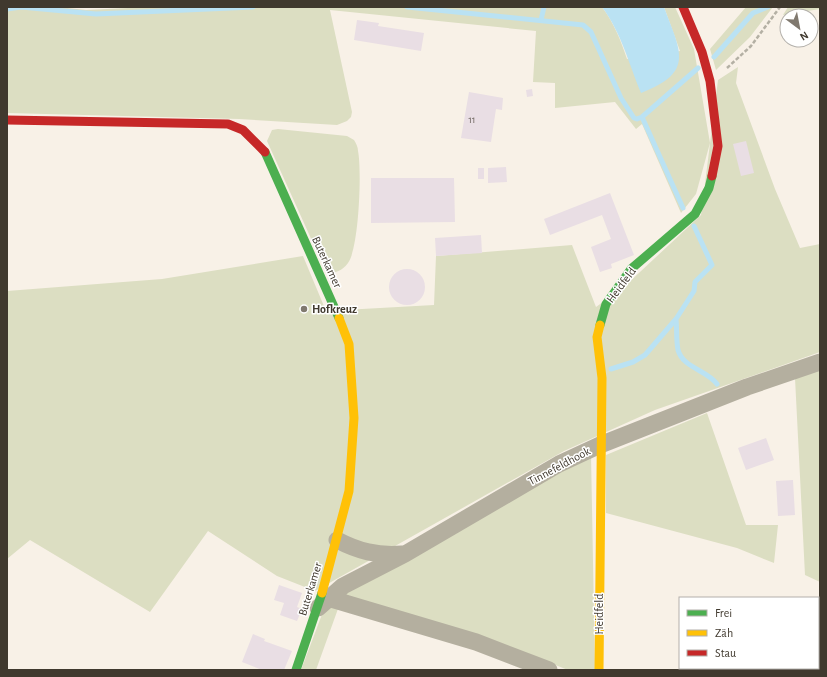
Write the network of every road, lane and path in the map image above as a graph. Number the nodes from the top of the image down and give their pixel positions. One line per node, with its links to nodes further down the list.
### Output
1 (683, 7): 3 (street, Heidfeld)
2 (780, 7): 3 (path)
3 (710, 81): 6 (street, Heidfeld)
4 (7, 120): 7 (street, Buterkamer)
5 (820, 362): 6 (street, Tinnefeldhook)
6 (600, 444): 8 (street, Tinnefeldhook); 12 (street, Heidfeld)
7 (337, 540): 8 (street); 9 (street, Buterkamer)
8 (405, 554): 9 (street, Tinnefeldhook)
9 (323, 603): 10 (street, Buterkamer); 11 (street)
10 (296, 670)
11 (549, 670)
12 (599, 670)

